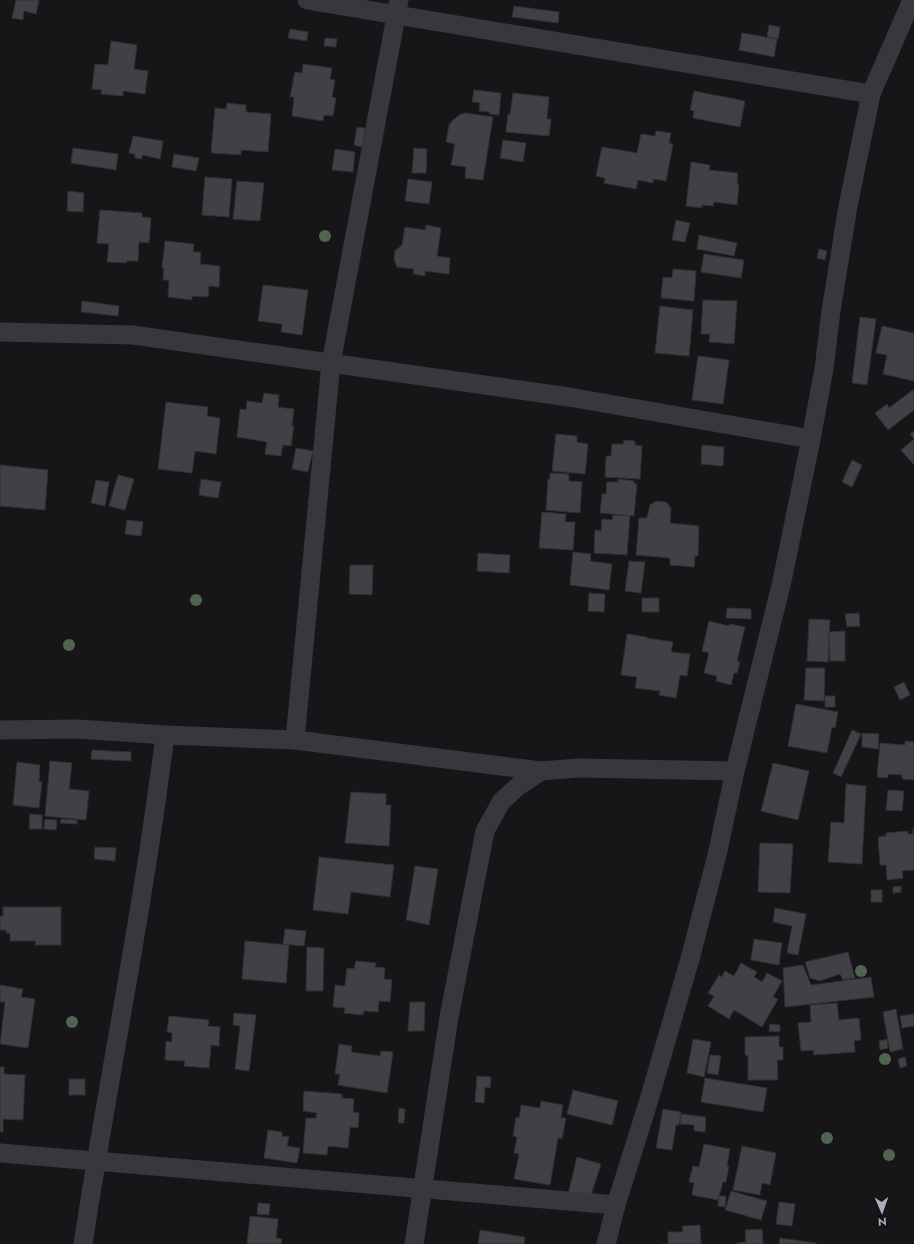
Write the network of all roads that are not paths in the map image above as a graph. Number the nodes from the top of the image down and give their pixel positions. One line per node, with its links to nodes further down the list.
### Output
1 (307, 0): 3 (street)
2 (912, 0): 4 (street)
3 (398, 8): 4 (street); 6 (street)
4 (871, 94): 7 (street)
5 (0, 332): 6 (street)
6 (331, 363): 7 (street); 10 (street)
7 (811, 439): 12 (street)
8 (0, 730): 9 (street)
9 (165, 735): 10 (street); 14 (street)
10 (295, 740): 11 (street)
11 (541, 771): 12 (street); 15 (street)
12 (734, 771): 16 (street)
13 (0, 1153): 14 (street)
14 (95, 1161): 15 (street); 17 (street)
15 (423, 1189): 16 (street); 18 (street)
16 (616, 1205): 19 (street)
17 (82, 1244)
18 (414, 1244)
19 (606, 1244)

